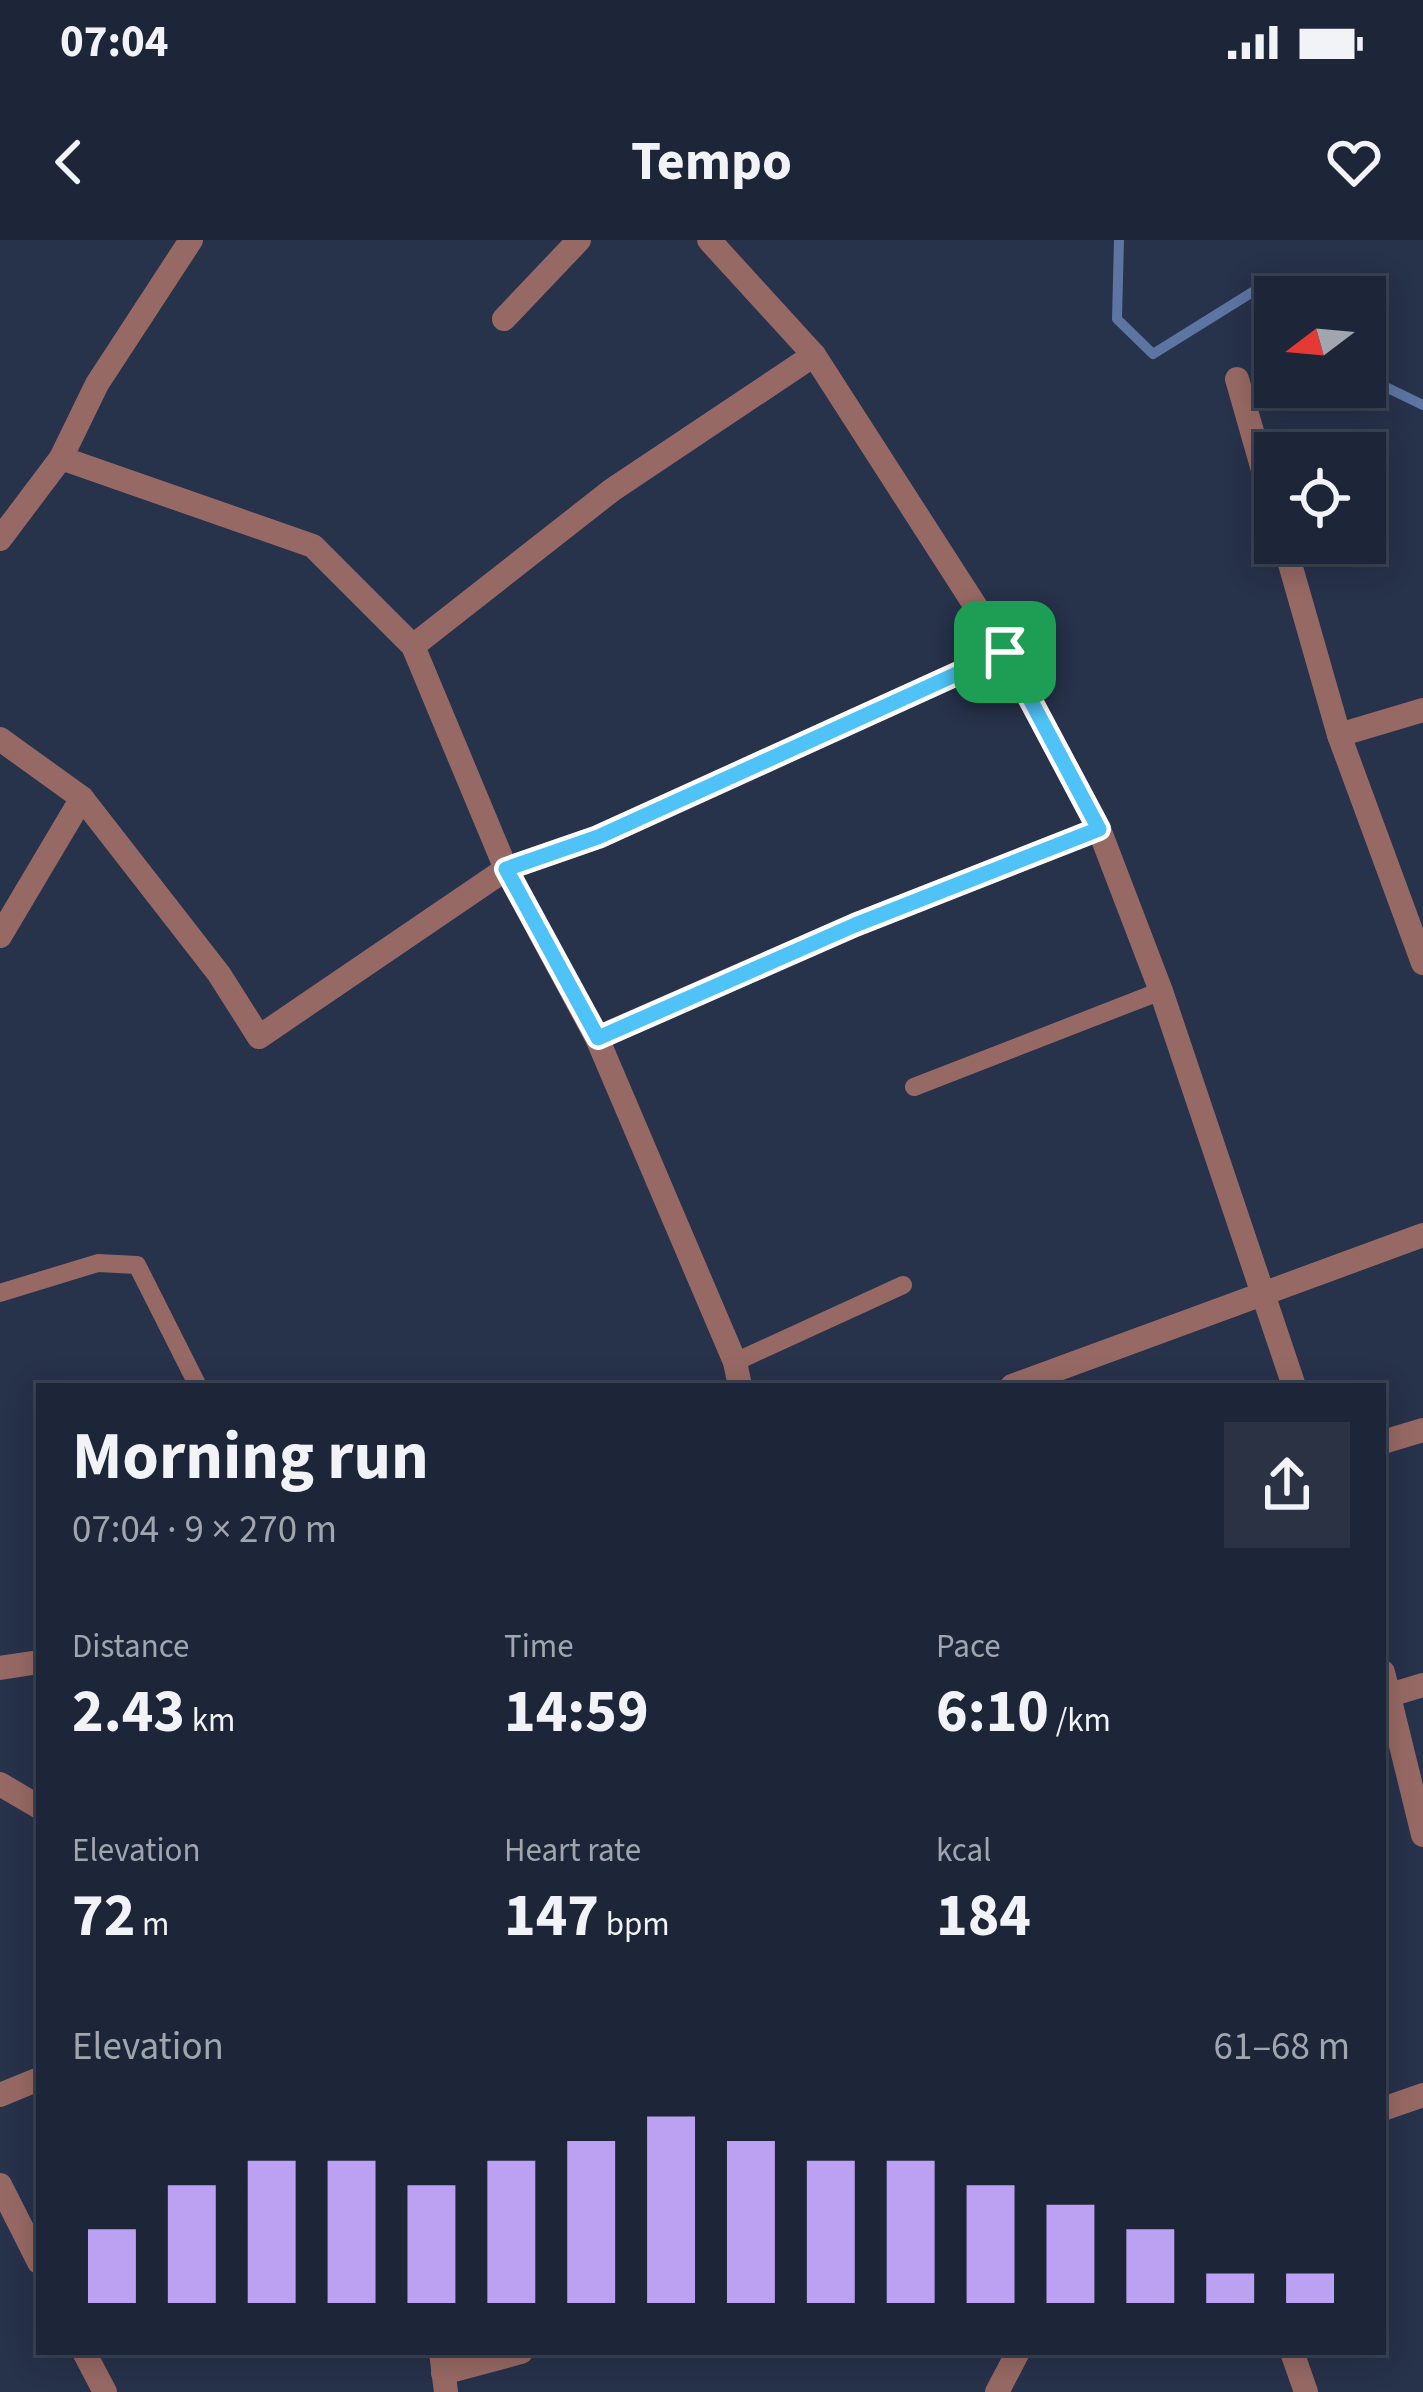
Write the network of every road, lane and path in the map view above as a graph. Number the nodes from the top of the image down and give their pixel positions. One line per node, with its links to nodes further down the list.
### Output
1 (191, 240): 8 (street)
2 (579, 240): 4 (street)
3 (717, 243): 5 (street)
4 (504, 319)
5 (814, 355): 11 (street); 12 (street)
6 (1237, 379): 7 (street)
7 (1254, 438)
8 (62, 458): 9 (street); 11 (street)
9 (0, 539)
10 (1290, 564): 14 (street)
11 (413, 646): 18 (street)
12 (1005, 652): 17 (street); 18 (street)
13 (1423, 710): 14 (street)
14 (1339, 735): 20 (street)
15 (0, 739): 16 (street)
16 (82, 798): 18 (street); 19 (street)
17 (1099, 829): 21 (street); 22 (street)
18 (506, 869): 22 (street)
19 (0, 936)
20 (1423, 963)
21 (1161, 991): 23 (lane); 27 (street)
22 (598, 1038): 28 (street)
23 (914, 1088)
24 (1423, 1235): 27 (street)
25 (903, 1285): 28 (lane)
26 (0, 1293): 29 (lane)
27 (1265, 1295): 30 (street); 31 (street)
28 (737, 1374)
29 (196, 1383)
30 (1020, 1383)
31 (1293, 1383)
32 (1423, 1430): 33 (street)
33 (1386, 1441)
34 (36, 1662): 35 (street)
35 (0, 1668)
36 (1423, 1685): 37 (street)
37 (1386, 1688): 40 (street)
38 (0, 1784): 39 (street)
39 (36, 1805)
40 (1423, 1835)
41 (36, 2080): 42 (street)
42 (0, 2095)
43 (1423, 2095): 44 (street)
44 (1386, 2108)
45 (0, 2185): 46 (street)
46 (36, 2256)
47 (86, 2355): 52 (street)
48 (509, 2355): 51 (street)
49 (1016, 2355): 53 (street)
50 (1293, 2355): 54 (street)
51 (443, 2372)
52 (104, 2392)
53 (997, 2392)
54 (1306, 2392)

